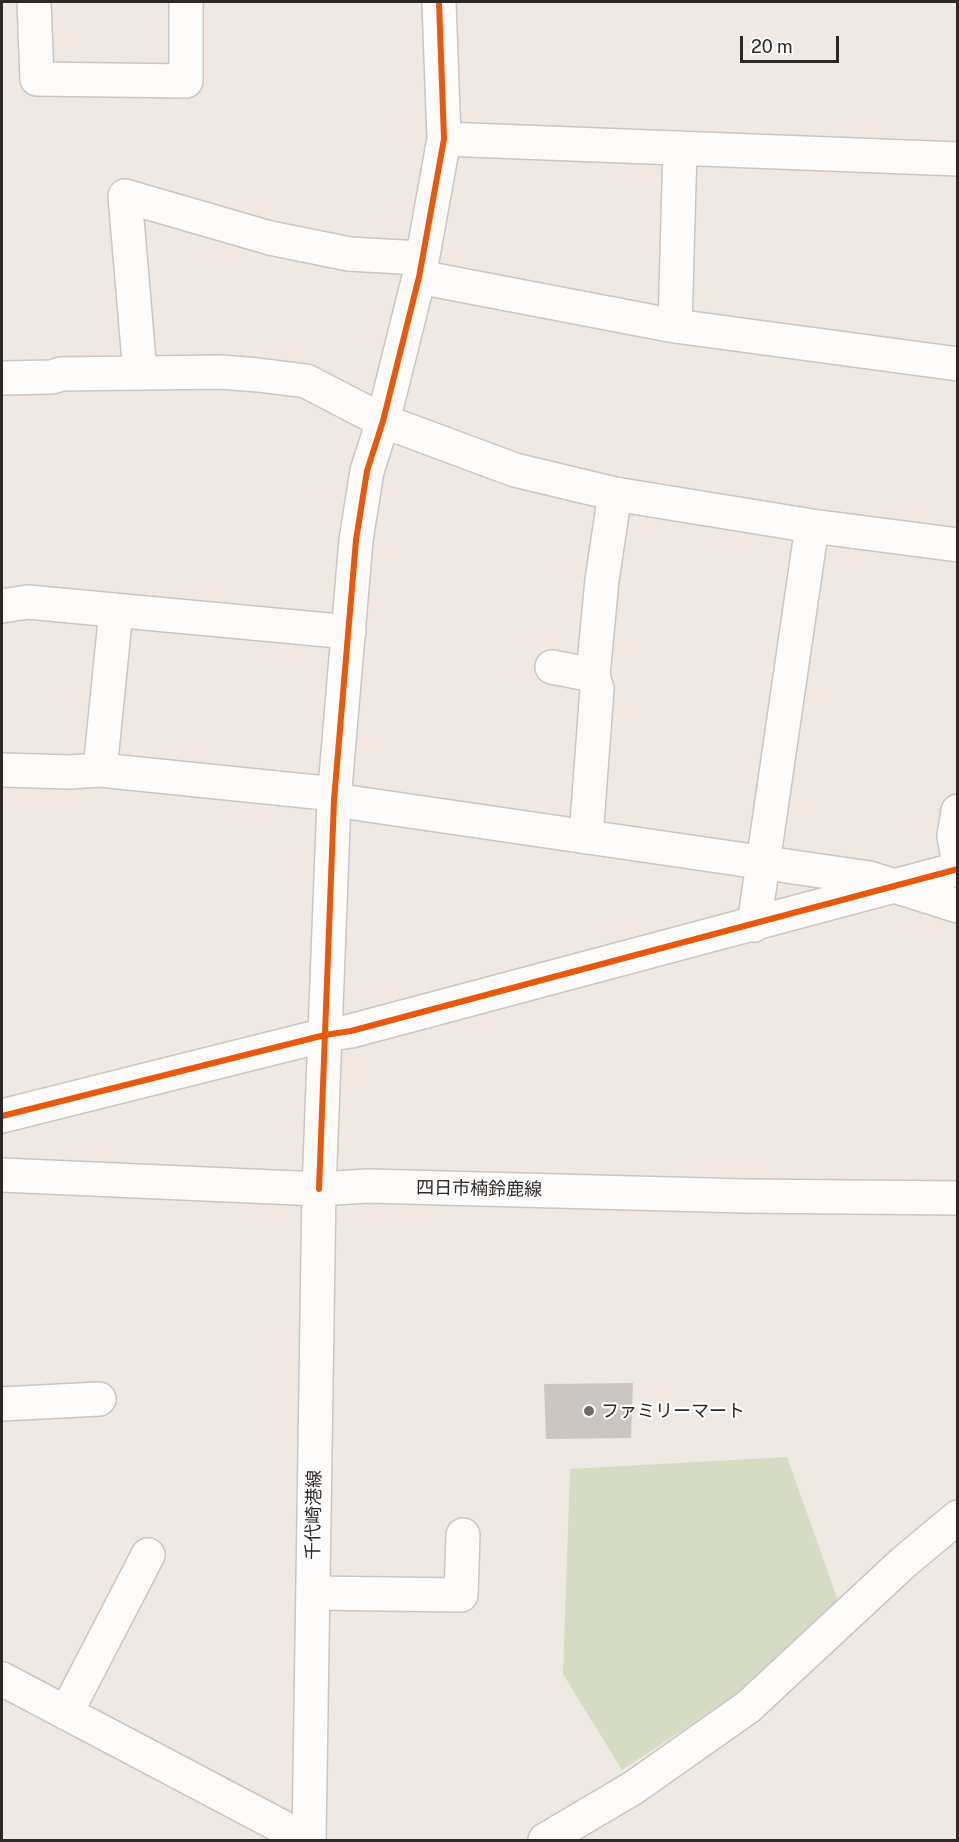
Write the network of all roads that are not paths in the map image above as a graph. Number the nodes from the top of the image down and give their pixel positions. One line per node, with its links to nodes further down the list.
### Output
1 (34, 2): 2 (street)
2 (186, 2)
3 (439, 2): 4 (street, 千代崎港線)
4 (444, 139): 5 (street); 7 (street, 千代崎港線)
5 (680, 147): 6 (street); 8 (street)
6 (957, 159)
7 (420, 267): 8 (street); 10 (street); 12 (street, 千代崎港線)
8 (675, 326): 9 (street)
9 (957, 364)
10 (140, 373): 11 (street); 12 (street)
11 (2, 378)
12 (383, 421): 13 (street); 18 (street, 千代崎港線)
13 (615, 494): 14 (street); 20 (street)
14 (812, 526): 15 (street); 27 (street)
15 (957, 545)
16 (2, 606): 17 (street)
17 (116, 611): 18 (street); 22 (street)
18 (349, 632): 23 (street, 千代崎港線)
19 (552, 667): 20 (street)
20 (593, 675): 25 (street)
21 (2, 770): 22 (street)
22 (100, 770): 23 (street)
23 (335, 797): 25 (street); 32 (street, 千代崎港線)
24 (957, 811): 26 (street)
25 (586, 837): 27 (street)
26 (957, 859)
27 (764, 863): 29 (street); 31 (street)
28 (957, 869): 29 (street)
29 (894, 885): 30 (street); 31 (street)
30 (957, 906)
31 (754, 925): 32 (street)
32 (325, 1035): 33 (street); 35 (street, 千代崎港線)
33 (2, 1116)
34 (2, 1175): 35 (street, 四日市楠鈴鹿線)
35 (320, 1189): 36 (street, 四日市楠鈴鹿線); 42 (street, 千代崎港線)
36 (957, 1197)
37 (99, 1399): 38 (street)
38 (2, 1404)
39 (957, 1517): 46 (street)
40 (463, 1535): 42 (street)
41 (148, 1556): 44 (street)
42 (313, 1593): 45 (street, 千代崎港線)
43 (2, 1679): 44 (street)
44 (66, 1713): 45 (street)
45 (308, 1840)
46 (545, 1840)

